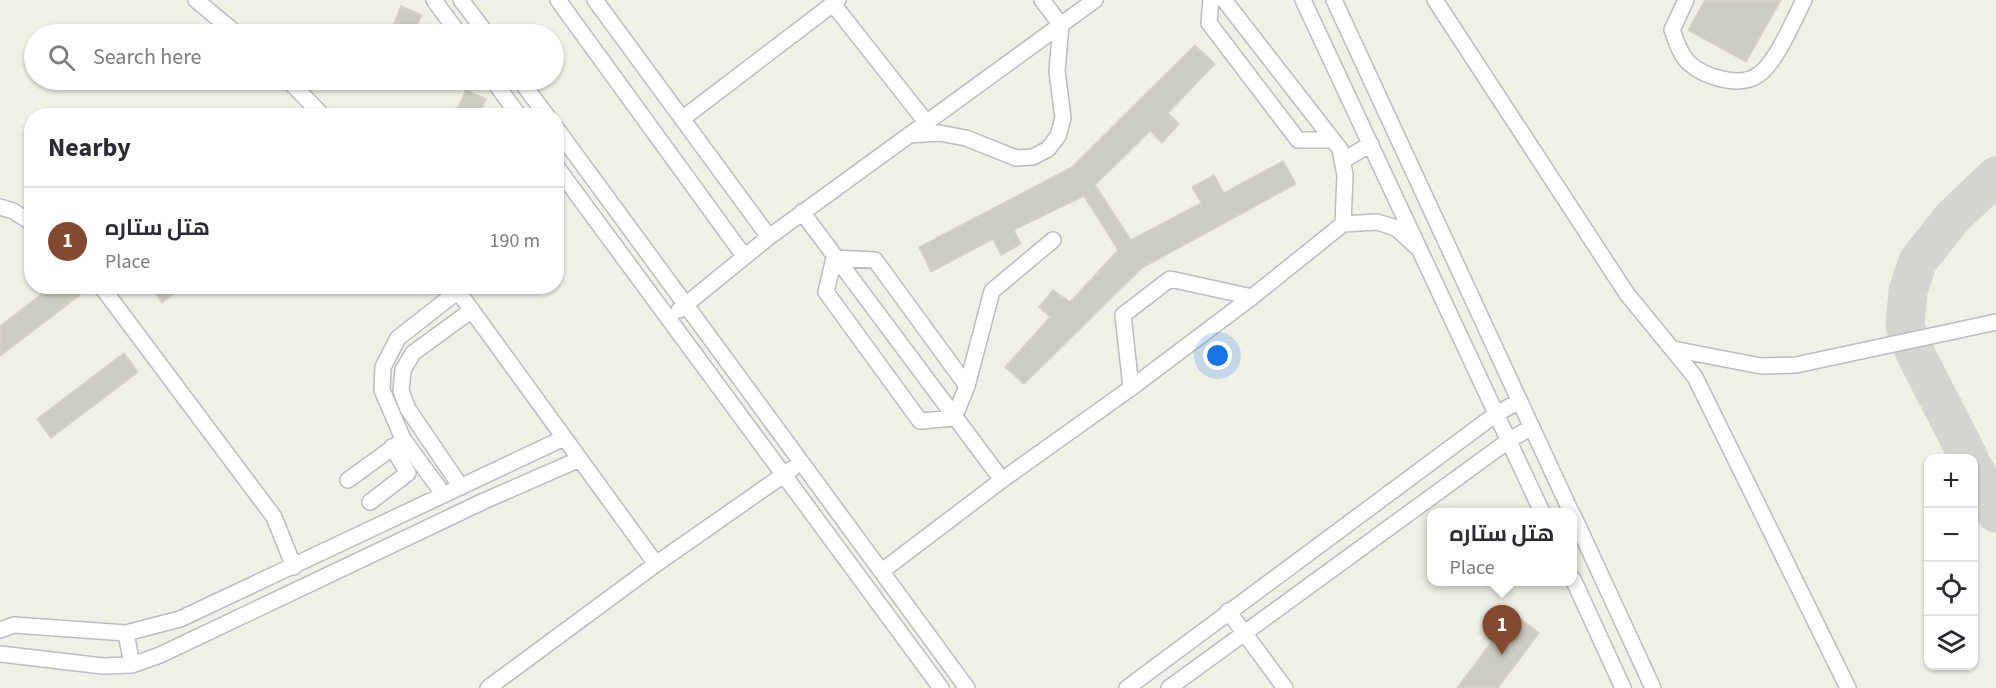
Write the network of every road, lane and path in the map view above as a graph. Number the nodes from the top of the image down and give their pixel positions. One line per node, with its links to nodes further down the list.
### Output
1 (196, 0): 16 (lane)
2 (434, 0): 17 (lane)
3 (461, 0): 18 (lane)
4 (558, 0): 41 (lane)
5 (595, 0): 26 (lane)
6 (1042, 0): 19 (lane)
7 (1095, 0): 19 (lane)
8 (1211, 0): 30 (lane)
9 (1224, 0): 30 (lane)
10 (1303, 0): 31 (lane)
11 (1334, 0): 54 (lane)
12 (1435, 0): 51 (lane)
13 (1686, 0): 14 (lane)
14 (1804, 0)
15 (835, 2): 26 (lane); 27 (lane)
16 (225, 24)
17 (452, 24)
18 (479, 24)
19 (1061, 25): 27 (lane); 28 (lane)
20 (298, 90): 23 (lane)
21 (500, 90): 24 (lane)
22 (528, 90): 25 (lane)
23 (315, 108)
24 (513, 108)
25 (541, 108)
26 (682, 119): 38 (lane)
27 (926, 122): 28 (lane)
28 (909, 135): 35 (lane)
29 (564, 139): 47 (lane)
30 (1332, 140): 32 (lane)
31 (1371, 144): 32 (lane); 40 (lane)
32 (1342, 161): 37 (lane)
33 (564, 177): 49 (lane)
34 (0, 207): 36 (lane)
35 (802, 212): 38 (lane); 42 (lane)
36 (24, 218)
37 (1342, 224): 40 (lane); 46 (lane)
38 (769, 237): 41 (lane)
39 (1053, 240): 52 (lane)
40 (1420, 250): 55 (lane)
41 (744, 256): 47 (lane)
42 (834, 258): 52 (lane); 56 (lane); 56 (lane)
43 (106, 294): 75 (lane)
44 (450, 294): 60 (lane)
45 (460, 294): 48 (lane)
46 (1252, 297): 53 (lane); 53 (lane)
47 (687, 305): 49 (lane); 62 (lane)
48 (472, 310): 58 (lane); 66 (lane)
49 (669, 318): 63 (lane)
50 (1996, 322): 51 (lane)
51 (1673, 349): 92 (lane)
52 (967, 386): 56 (lane)
53 (1131, 388): 65 (lane)
54 (1520, 401): 55 (lane); 57 (lane)
55 (1496, 414): 59 (lane); 71 (lane)
56 (954, 418): 65 (lane)
57 (1532, 427): 59 (lane); 70 (lane)
58 (564, 438): 61 (lane); 66 (lane)
59 (1508, 441): 69 (lane); 73 (lane)
60 (398, 443): 64 (lane); 67 (lane); 68 (lane)
61 (580, 459): 74 (lane); 83 (lane)
62 (802, 462): 63 (lane); 76 (lane)
63 (784, 475): 74 (lane); 85 (lane)
64 (348, 480)
65 (1002, 480): 76 (lane)
66 (461, 487): 67 (lane)
67 (444, 495): 75 (lane)
68 (369, 502)
69 (1540, 508)
70 (1569, 508)
71 (1366, 510): 73 (lane); 78 (lane)
72 (1577, 525): 91 (lane)
73 (1381, 532): 80 (lane)
74 (656, 564): 84 (lane)
75 (294, 567): 81 (lane)
76 (882, 571): 86 (lane)
77 (1575, 586): 90 (lane)
78 (1228, 611): 80 (lane); 87 (lane)
79 (0, 630): 81 (lane)
80 (1245, 632): 88 (lane); 89 (lane)
81 (126, 633): 83 (lane)
82 (0, 654): 83 (lane)
83 (132, 665)
84 (488, 688)
85 (942, 688)
86 (968, 688)
87 (1127, 688)
88 (1169, 688)
89 (1286, 688)
90 (1623, 688)
91 (1653, 688)
92 (1848, 688)

